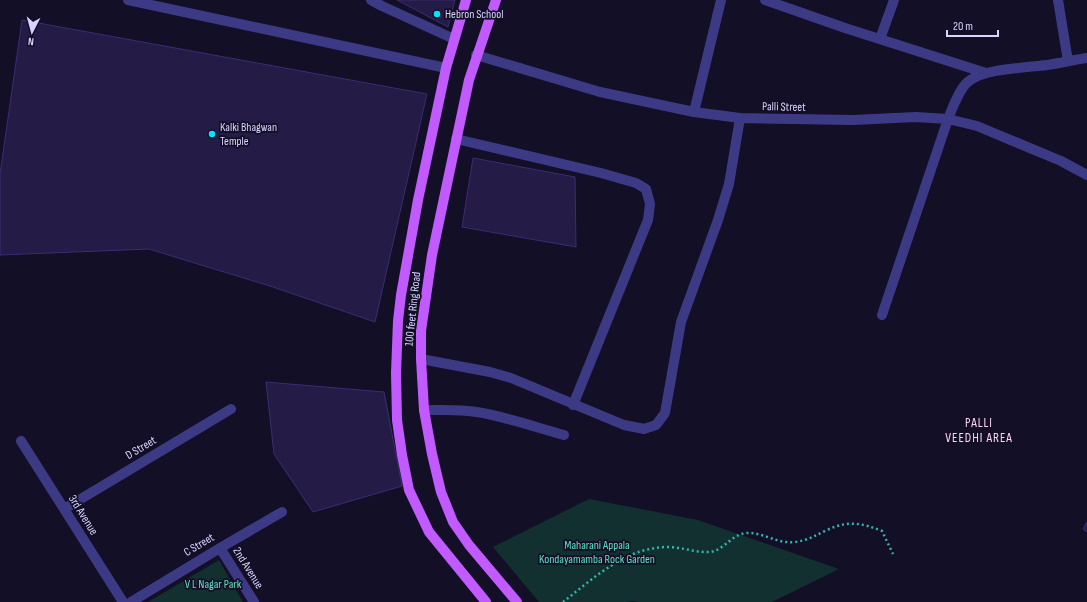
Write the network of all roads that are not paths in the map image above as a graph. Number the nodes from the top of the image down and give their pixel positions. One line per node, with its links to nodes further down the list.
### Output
1 (128, 0): 15 (street)
2 (371, 0): 10 (street)
3 (466, 0): 10 (main road, 100 feet Ring Road)
4 (496, 0): 12 (main road, 100 feet Ring Road)
5 (721, 0): 17 (street)
6 (765, 0): 9 (street)
7 (894, 0): 11 (street)
8 (1058, 0): 14 (street)
9 (788, 4): 11 (street)
10 (454, 39): 15 (main road, 100 feet Ring Road)
11 (880, 39): 16 (street)
12 (476, 55): 17 (street, Palli Street); 20 (main road, 100 feet Ring Road)
13 (1087, 58): 14 (street)
14 (1068, 61): 16 (street)
15 (446, 68): 35 (main road, 100 feet Ring Road)
16 (986, 73): 19 (street)
17 (694, 112): 18 (street, Palli Street)
18 (740, 118): 19 (street, Palli Street); 24 (street)
19 (948, 119): 21 (street, Palli Street); 22 (street)
20 (456, 139): 23 (main road, 100 feet Ring Road); 24 (street)
21 (1087, 175)
22 (882, 315)
23 (421, 359): 24 (street); 26 (main road, 100 feet Ring Road)
24 (573, 404)
25 (231, 409): 29 (street, D Street)
26 (424, 410): 27 (street); 36 (main road, 100 feet Ring Road)
27 (564, 435)
28 (21, 441): 29 (street, 3rd Avenue)
29 (64, 509): 32 (street, 3rd Avenue)
30 (282, 512): 31 (street, C Street)
31 (220, 548): 33 (street, C Street); 34 (street, 2nd Avenue)
32 (123, 602)
33 (131, 602)
34 (254, 602)
35 (486, 602)
36 (517, 602)

